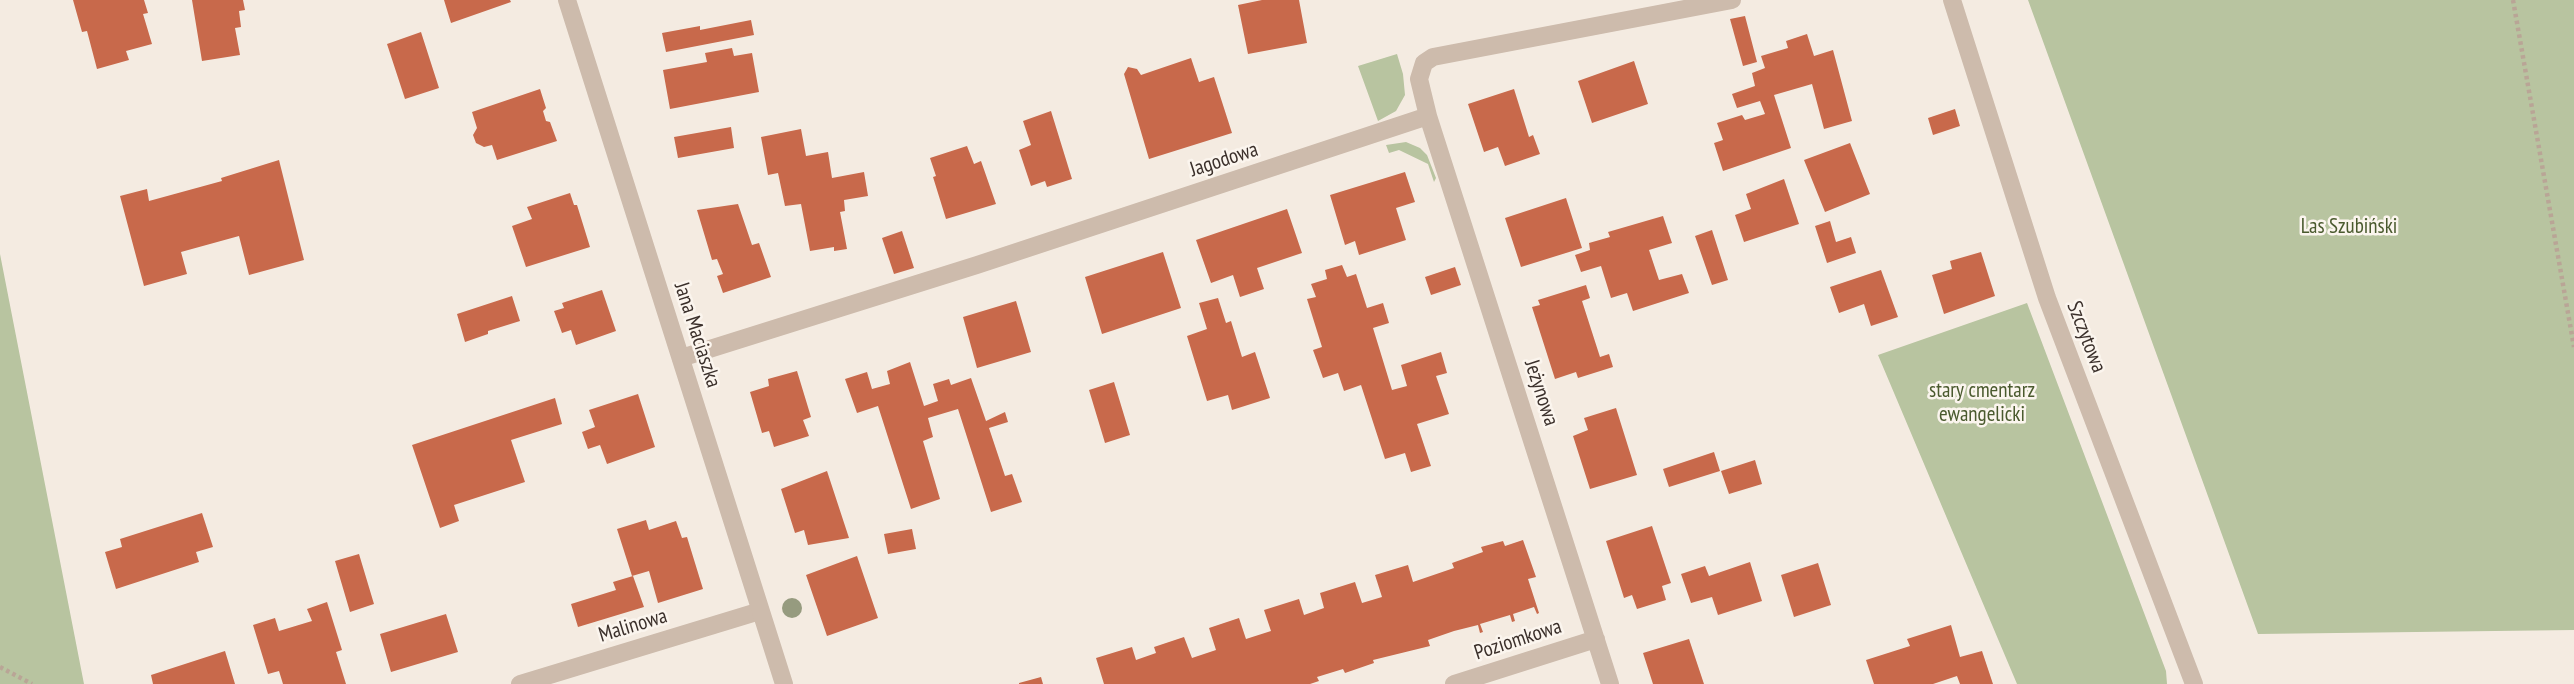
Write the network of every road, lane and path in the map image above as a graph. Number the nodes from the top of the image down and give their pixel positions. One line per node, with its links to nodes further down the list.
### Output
1 (567, 0): 7 (street, Jana Maciaszka)
2 (1732, 0): 5 (street)
3 (1952, 0): 16 (street, Szczytowa)
4 (2513, 0): 6 (path)
5 (1428, 116): 7 (street, Jagodowa); 9 (street, Jeżynowa)
6 (2574, 347)
7 (681, 358): 8 (street, Jana Maciaszka)
8 (760, 611): 11 (street, Malinowa); 13 (street, Jana Maciaszka)
9 (1596, 639): 14 (street, Poziomkowa); 15 (street, Jeżynowa)
10 (0, 667): 12 (path)
11 (526, 683)
12 (32, 684)
13 (784, 684)
14 (1454, 684)
15 (1610, 684)
16 (2194, 684)

